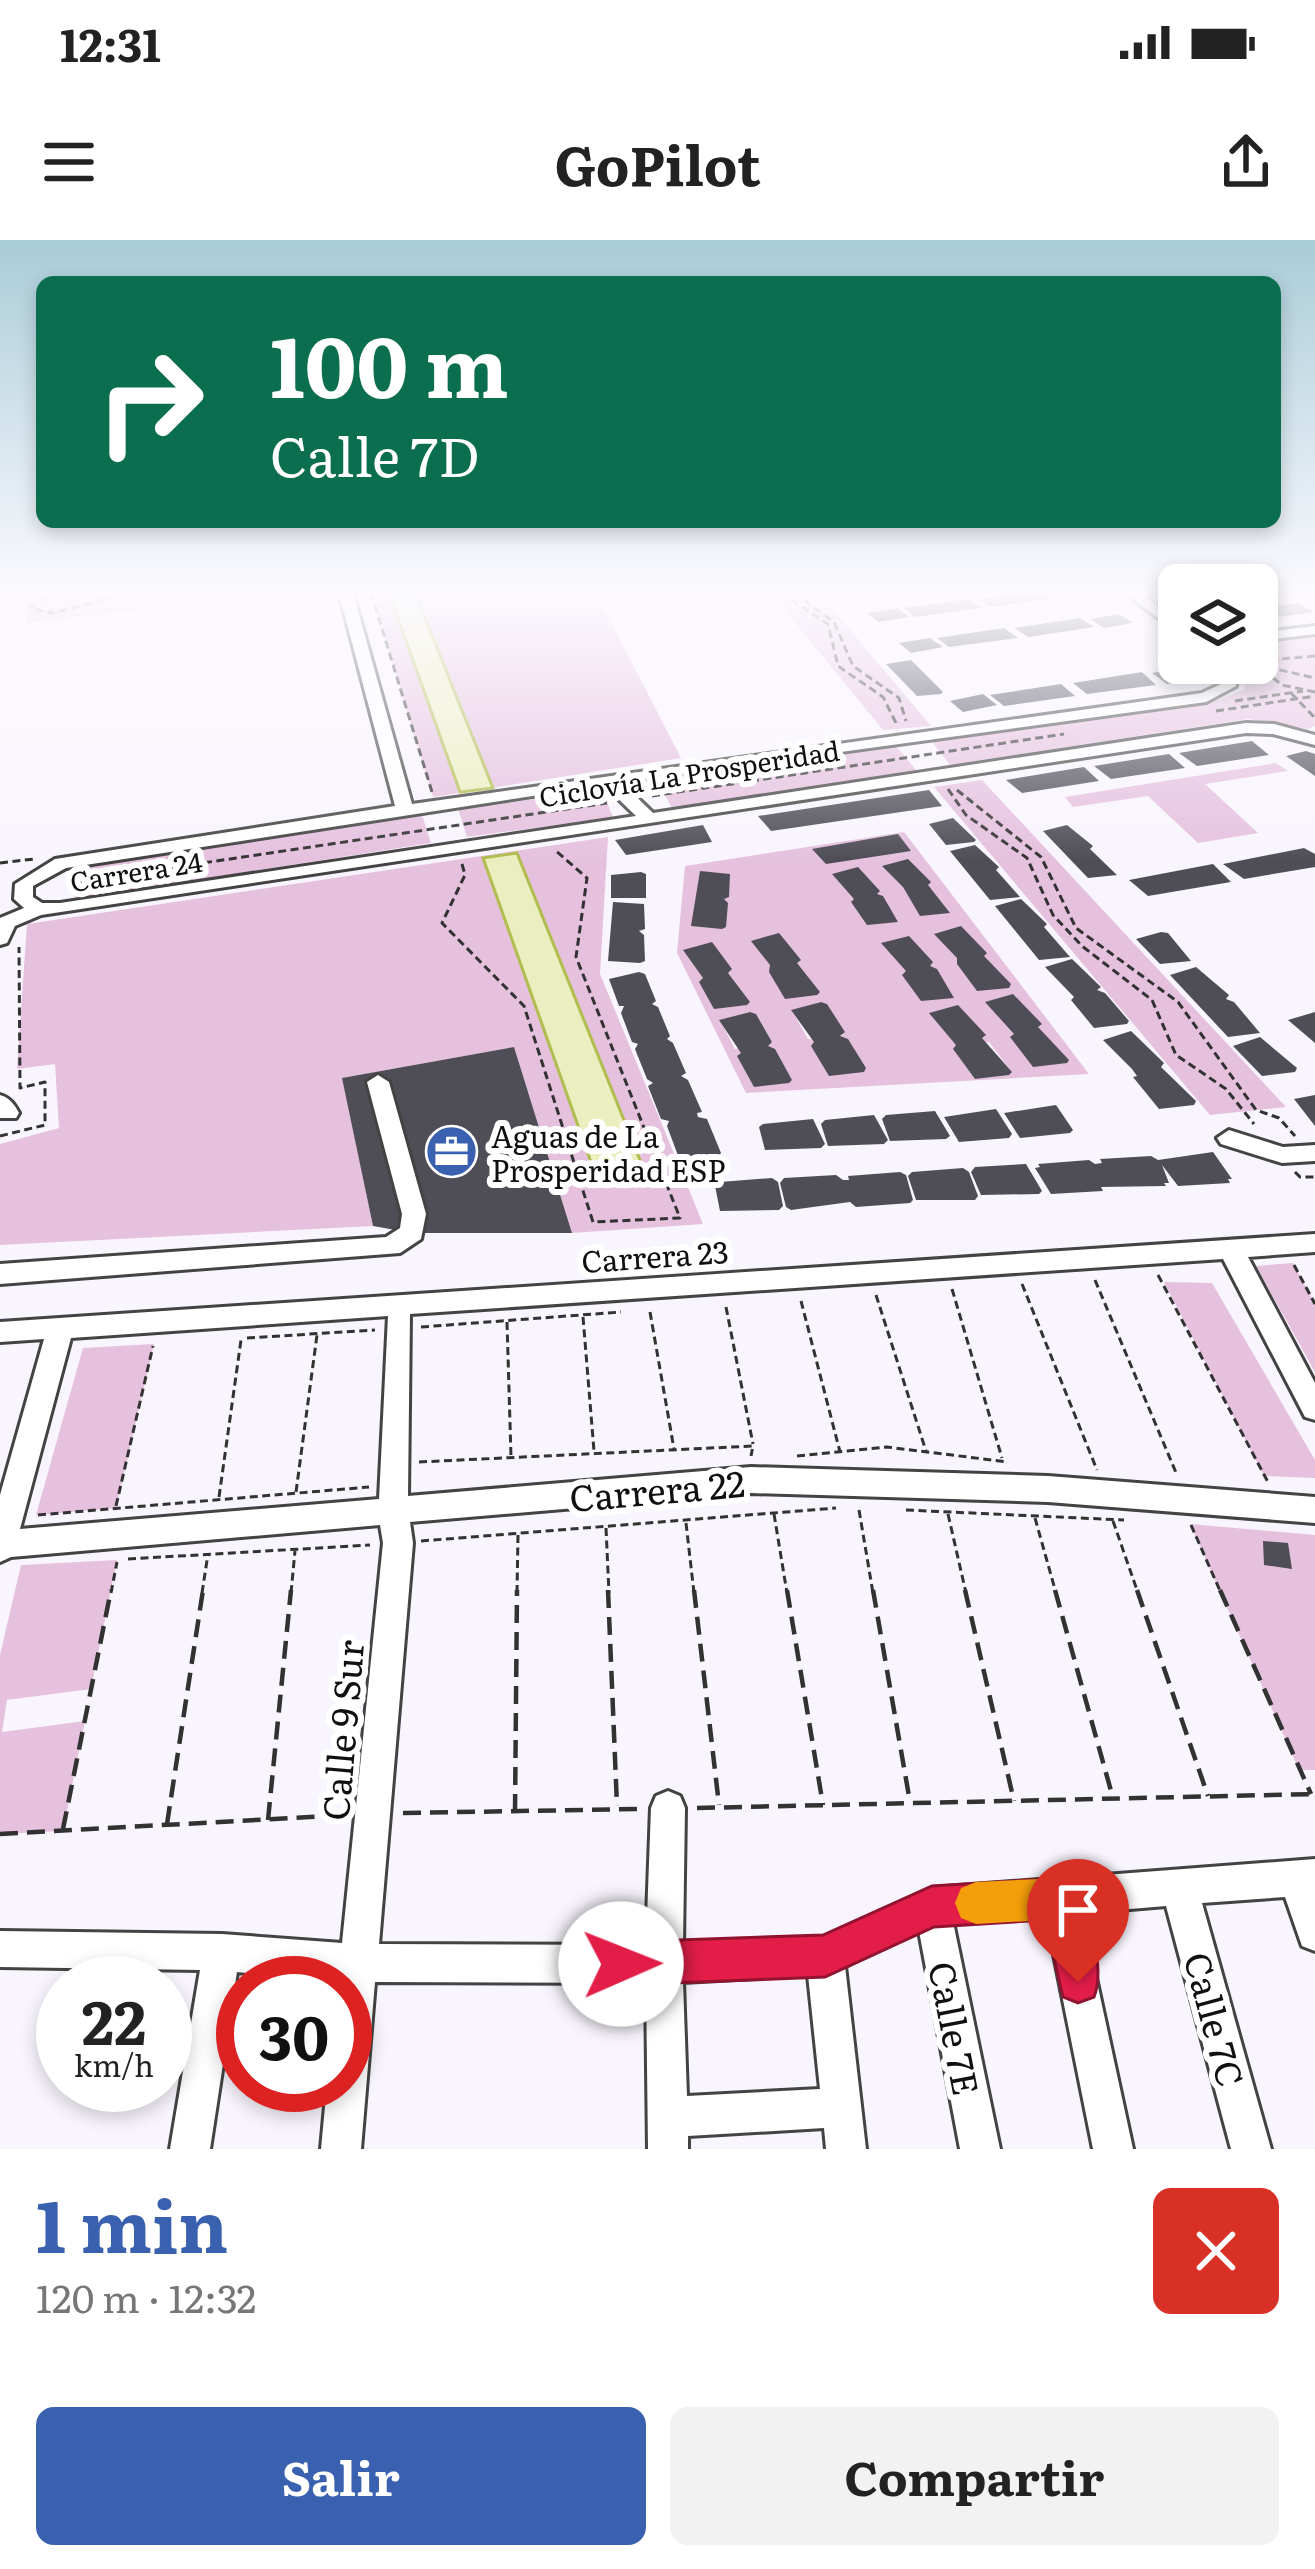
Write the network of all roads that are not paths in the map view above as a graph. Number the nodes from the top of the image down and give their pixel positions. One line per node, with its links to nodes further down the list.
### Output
1 (370, 682): 5 (street)
2 (1228, 684): 4 (street, Carrera 24)
3 (1306, 736): 6 (street, Carrera 24)
4 (608, 779): 5 (street, Carrera 24); 6 (street)
5 (405, 812): 7 (street, Carrera 24)
6 (649, 819): 7 (street, Carrera 24)
7 (38, 909): 8 (street)
8 (9, 943)
9 (378, 1082): 14 (street)
10 (1229, 1138): 11 (street)
11 (1312, 1153)
12 (1315, 1243): 13 (street, Carrera 23)
13 (1231, 1249): 16 (street, Carrera 23); 18 (street)
14 (0, 1274)
15 (399, 1319): 20 (street, Calle 9 Sur)
16 (0, 1332)
17 (58, 1338): 21 (street)
18 (1315, 1409)
19 (1315, 1510): 20 (street, Carrera 22)
20 (396, 1527): 21 (street, Carrera 22); 31 (street, Calle 9 Sur)
21 (0, 1545)
22 (668, 1808): 34 (street)
23 (1306, 1878): 24 (street); 27 (street)
24 (1180, 1890): 25 (street); 43 (street, Calle 7C)
25 (1061, 1898): 26 (street); 42 (street)
26 (932, 1906): 32 (street); 41 (street, Calle 7E)
27 (1315, 1933)
28 (0, 1949): 29 (street)
29 (222, 1952): 30 (street); 38 (street)
30 (272, 1956)
31 (361, 1956)
32 (825, 1956): 34 (street); 35 (street)
33 (372, 1963): 34 (street)
34 (664, 1964): 37 (street)
35 (844, 2107): 37 (street); 40 (street)
36 (344, 2112): 39 (street, Calle 9 Sur)
37 (669, 2133)
38 (190, 2149)
39 (340, 2149)
40 (846, 2149)
41 (980, 2149)
42 (1113, 2149)
43 (1251, 2149)

